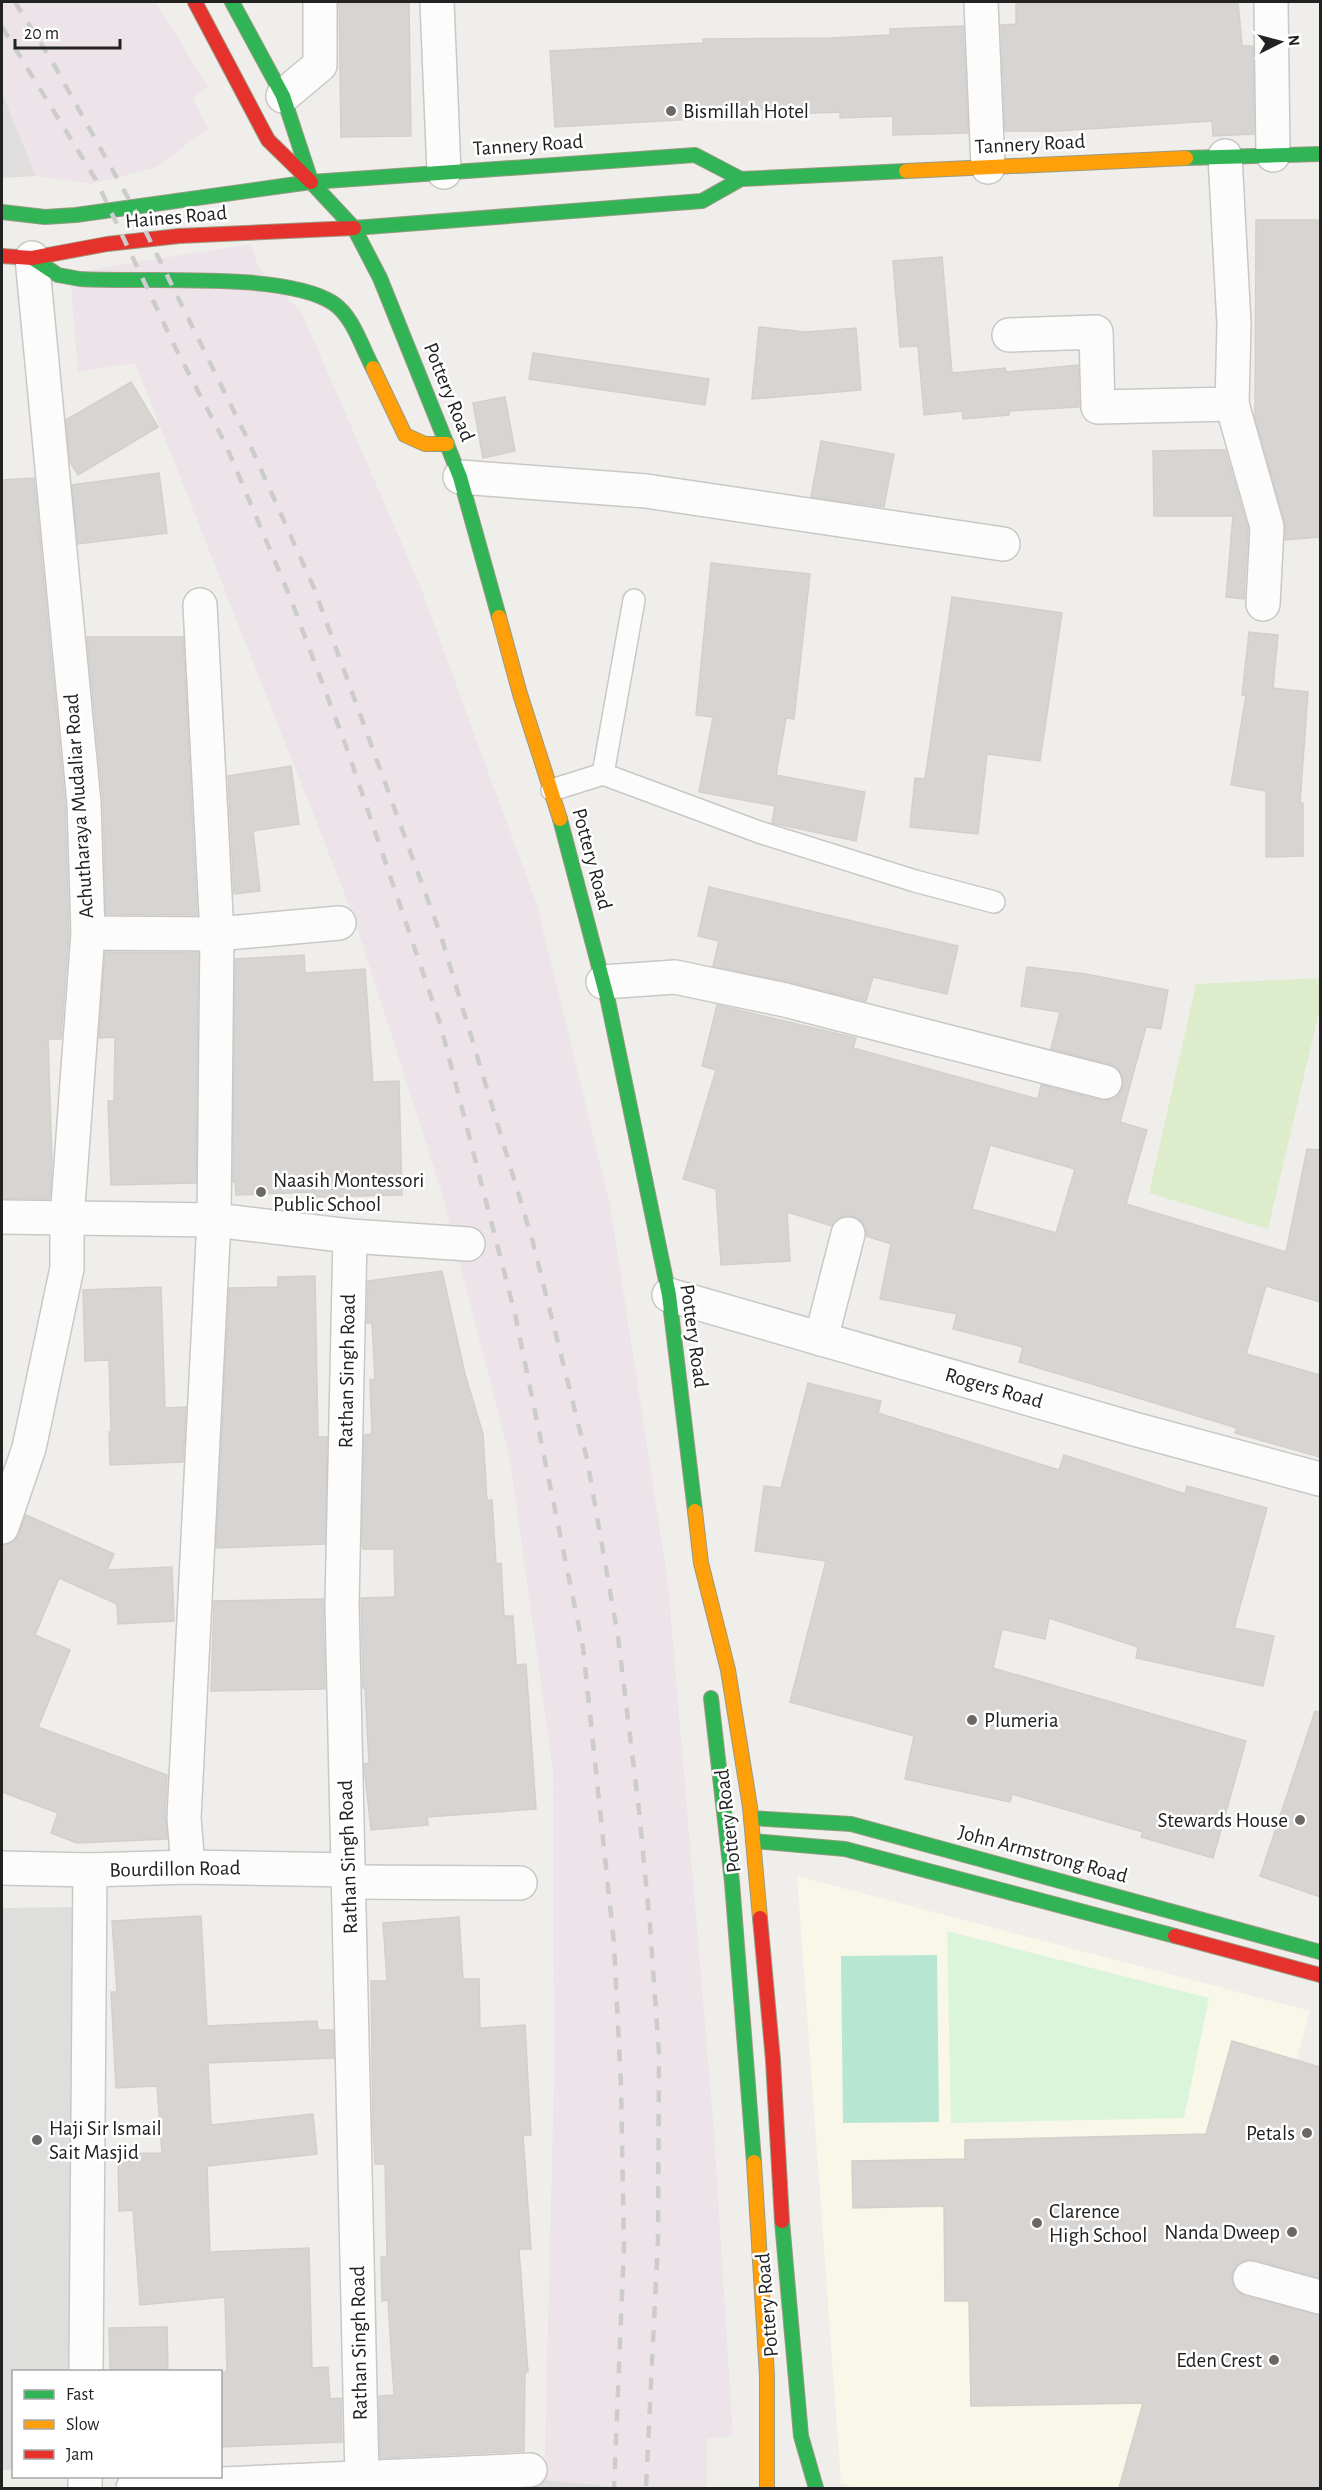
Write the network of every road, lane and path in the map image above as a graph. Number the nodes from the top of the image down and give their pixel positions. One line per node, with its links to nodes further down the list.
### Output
1 (195, 2): 14 (main road)
2 (232, 2): 7 (main road)
3 (320, 2): 7 (street)
4 (436, 2): 12 (street)
5 (981, 2): 11 (street)
6 (1271, 2): 9 (street)
7 (283, 96): 14 (main road)
8 (1320, 154): 9 (main road, Tannery Road)
9 (1273, 155): 10 (main road, Tannery Road)
10 (1225, 156): 11 (main road, Tannery Road); 19 (street)
11 (988, 167): 13 (main road, Tannery Road)
12 (444, 172): 13 (main road, Tannery Road); 14 (main road, Tannery Road)
13 (741, 179): 16 (main road, Tannery Road)
14 (311, 183): 15 (main road, Haines Road); 16 (main road, Pottery Road)
15 (2, 212)
16 (354, 228): 17 (main road, Haines Road); 20 (main road, Pottery Road)
17 (9, 257): 20 (main road); 30 (street, Achutharaya Mudaliar Road)
18 (1009, 335): 19 (street)
19 (1232, 404): 24 (street)
20 (447, 444): 21 (main road, Pottery Road)
21 (460, 477): 22 (street); 27 (main road, Pottery Road)
22 (1003, 544)
23 (634, 600): 26 (lane)
24 (1263, 604)
25 (200, 605): 31 (street)
26 (603, 774): 27 (lane); 28 (lane)
27 (552, 790): 32 (main road, Pottery Road)
28 (994, 902)
29 (339, 923): 31 (street)
30 (88, 933): 31 (street); 35 (street, Achutharaya Mudaliar Road)
31 (217, 934): 36 (street)
32 (603, 982): 33 (street); 40 (main road, Pottery Road)
33 (1105, 1082)
34 (2, 1217): 35 (street)
35 (67, 1219): 36 (street); 43 (street, Achutharaya Mudaliar Road)
36 (214, 1220): 38 (street); 49 (street)
37 (848, 1234): 41 (street)
38 (350, 1236): 39 (street); 52 (street, Rathan Singh Road)
39 (468, 1244)
40 (669, 1295): 41 (street, Rogers Road); 44 (main road, Pottery Road)
41 (821, 1339): 42 (street, Rogers Road)
42 (1320, 1479)
43 (2, 1527)
44 (701, 1563): 45 (main road); 47 (main road, Pottery Road)
45 (705, 1638)
46 (708, 1682): 62 (main road)
47 (751, 1818): 48 (main road, Pottery Road); 54 (main road, John Armstrong Road)
48 (753, 1840): 55 (main road); 63 (main road, Pottery Road)
49 (188, 1867): 51 (street, Bourdillon Road); 52 (street, Bourdillon Road)
50 (2, 1868): 51 (street, Bourdillon Road)
51 (90, 1870): 58 (street)
52 (349, 1876): 53 (street, Bourdillon Road); 60 (street, Rathan Singh Road)
53 (520, 1883)
54 (1320, 1952)
55 (1320, 1975)
56 (1250, 2278): 57 (street)
57 (1320, 2296)
58 (86, 2370)
59 (530, 2470): 60 (street)
60 (362, 2478): 61 (street)
61 (133, 2488)
62 (768, 2488)
63 (816, 2488)

